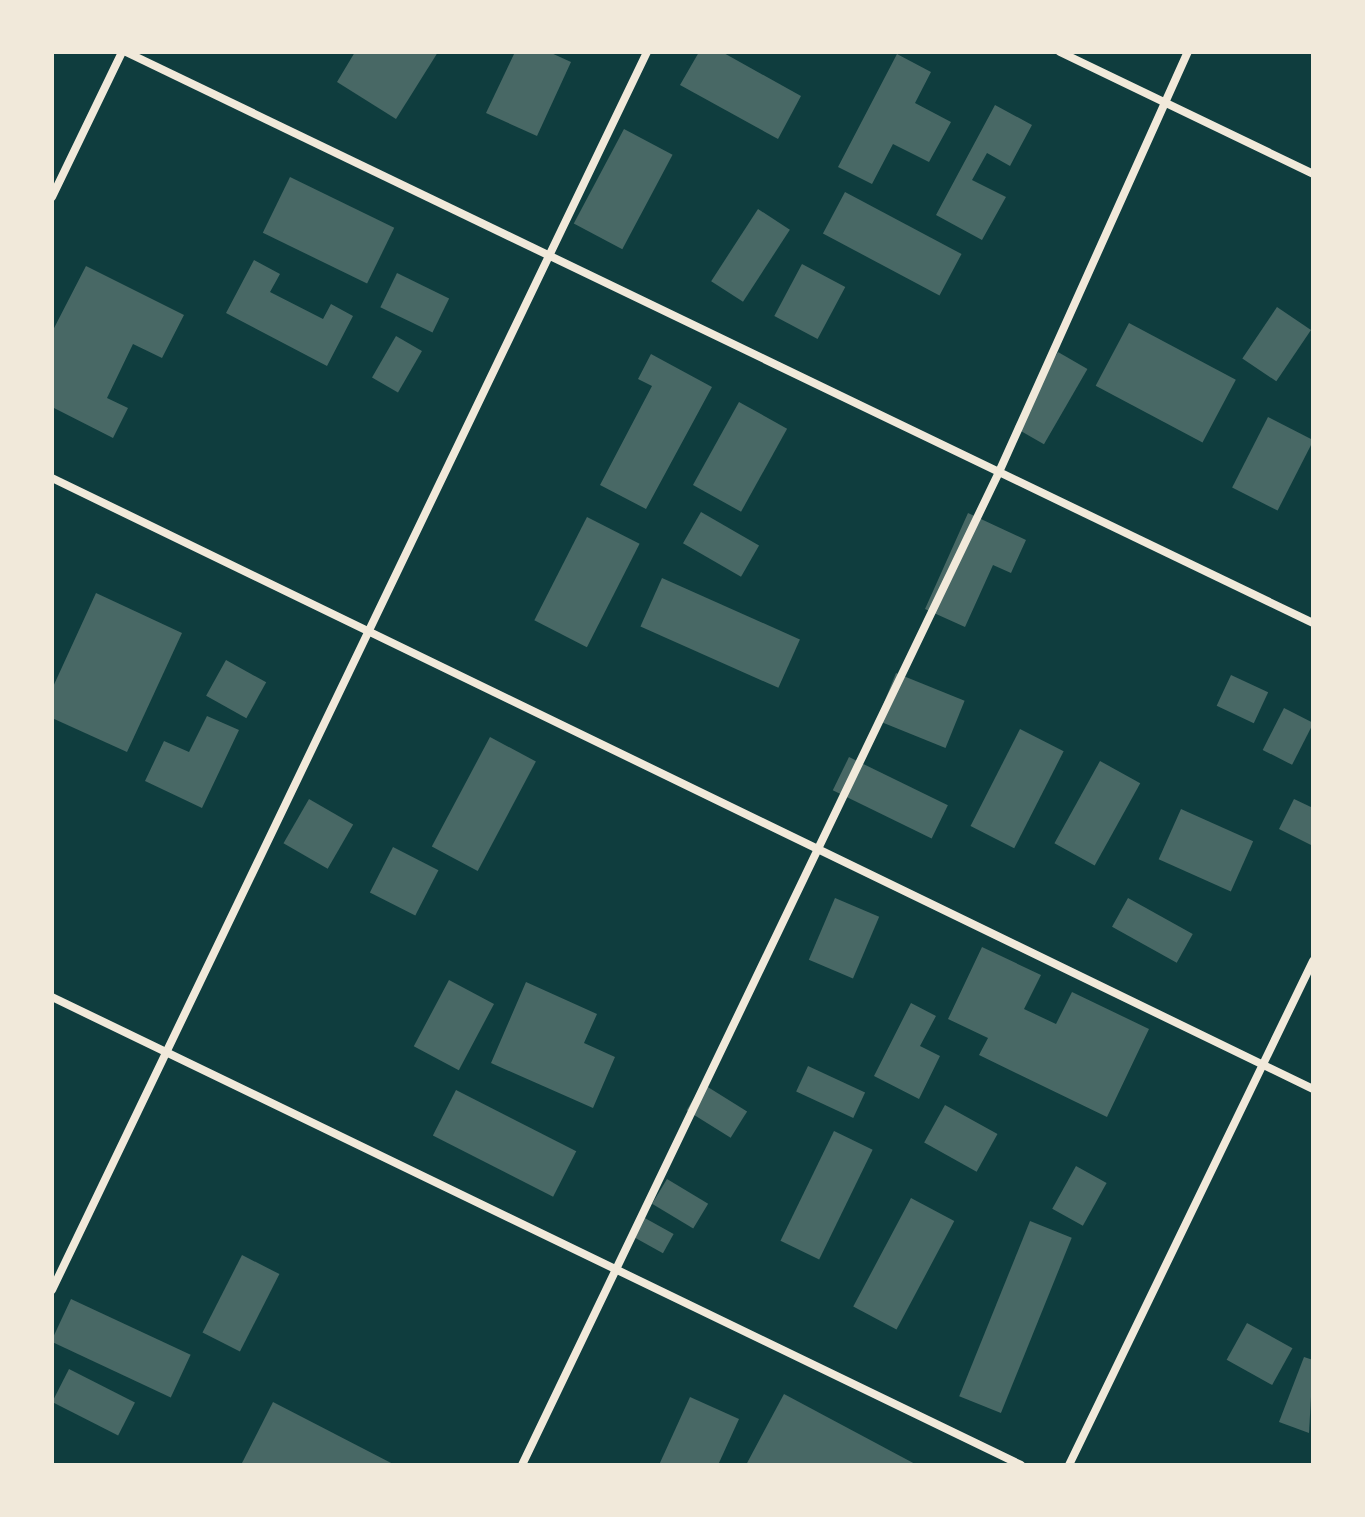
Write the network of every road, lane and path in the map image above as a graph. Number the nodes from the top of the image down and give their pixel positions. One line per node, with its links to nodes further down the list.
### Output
1 (124, 52): 7 (street); 8 (street)
2 (647, 52): 8 (street)
3 (1060, 52): 5 (street)
4 (1188, 52): 5 (street)
5 (1163, 102): 6 (street); 9 (street)
6 (1313, 174)
7 (52, 197)
8 (550, 254): 9 (street); 12 (street)
9 (999, 472): 11 (street); 13 (street)
10 (52, 478): 12 (street)
11 (1313, 623)
12 (369, 630): 13 (street); 16 (street)
13 (818, 849): 17 (street); 19 (street)
14 (1313, 961): 17 (street)
15 (52, 997): 16 (street)
16 (167, 1052): 19 (street); 20 (street)
17 (1263, 1064): 18 (street); 23 (street)
18 (1313, 1089)
19 (616, 1270): 21 (street); 22 (street)
20 (52, 1290)
21 (522, 1465)
22 (1021, 1465)
23 (1069, 1465)

